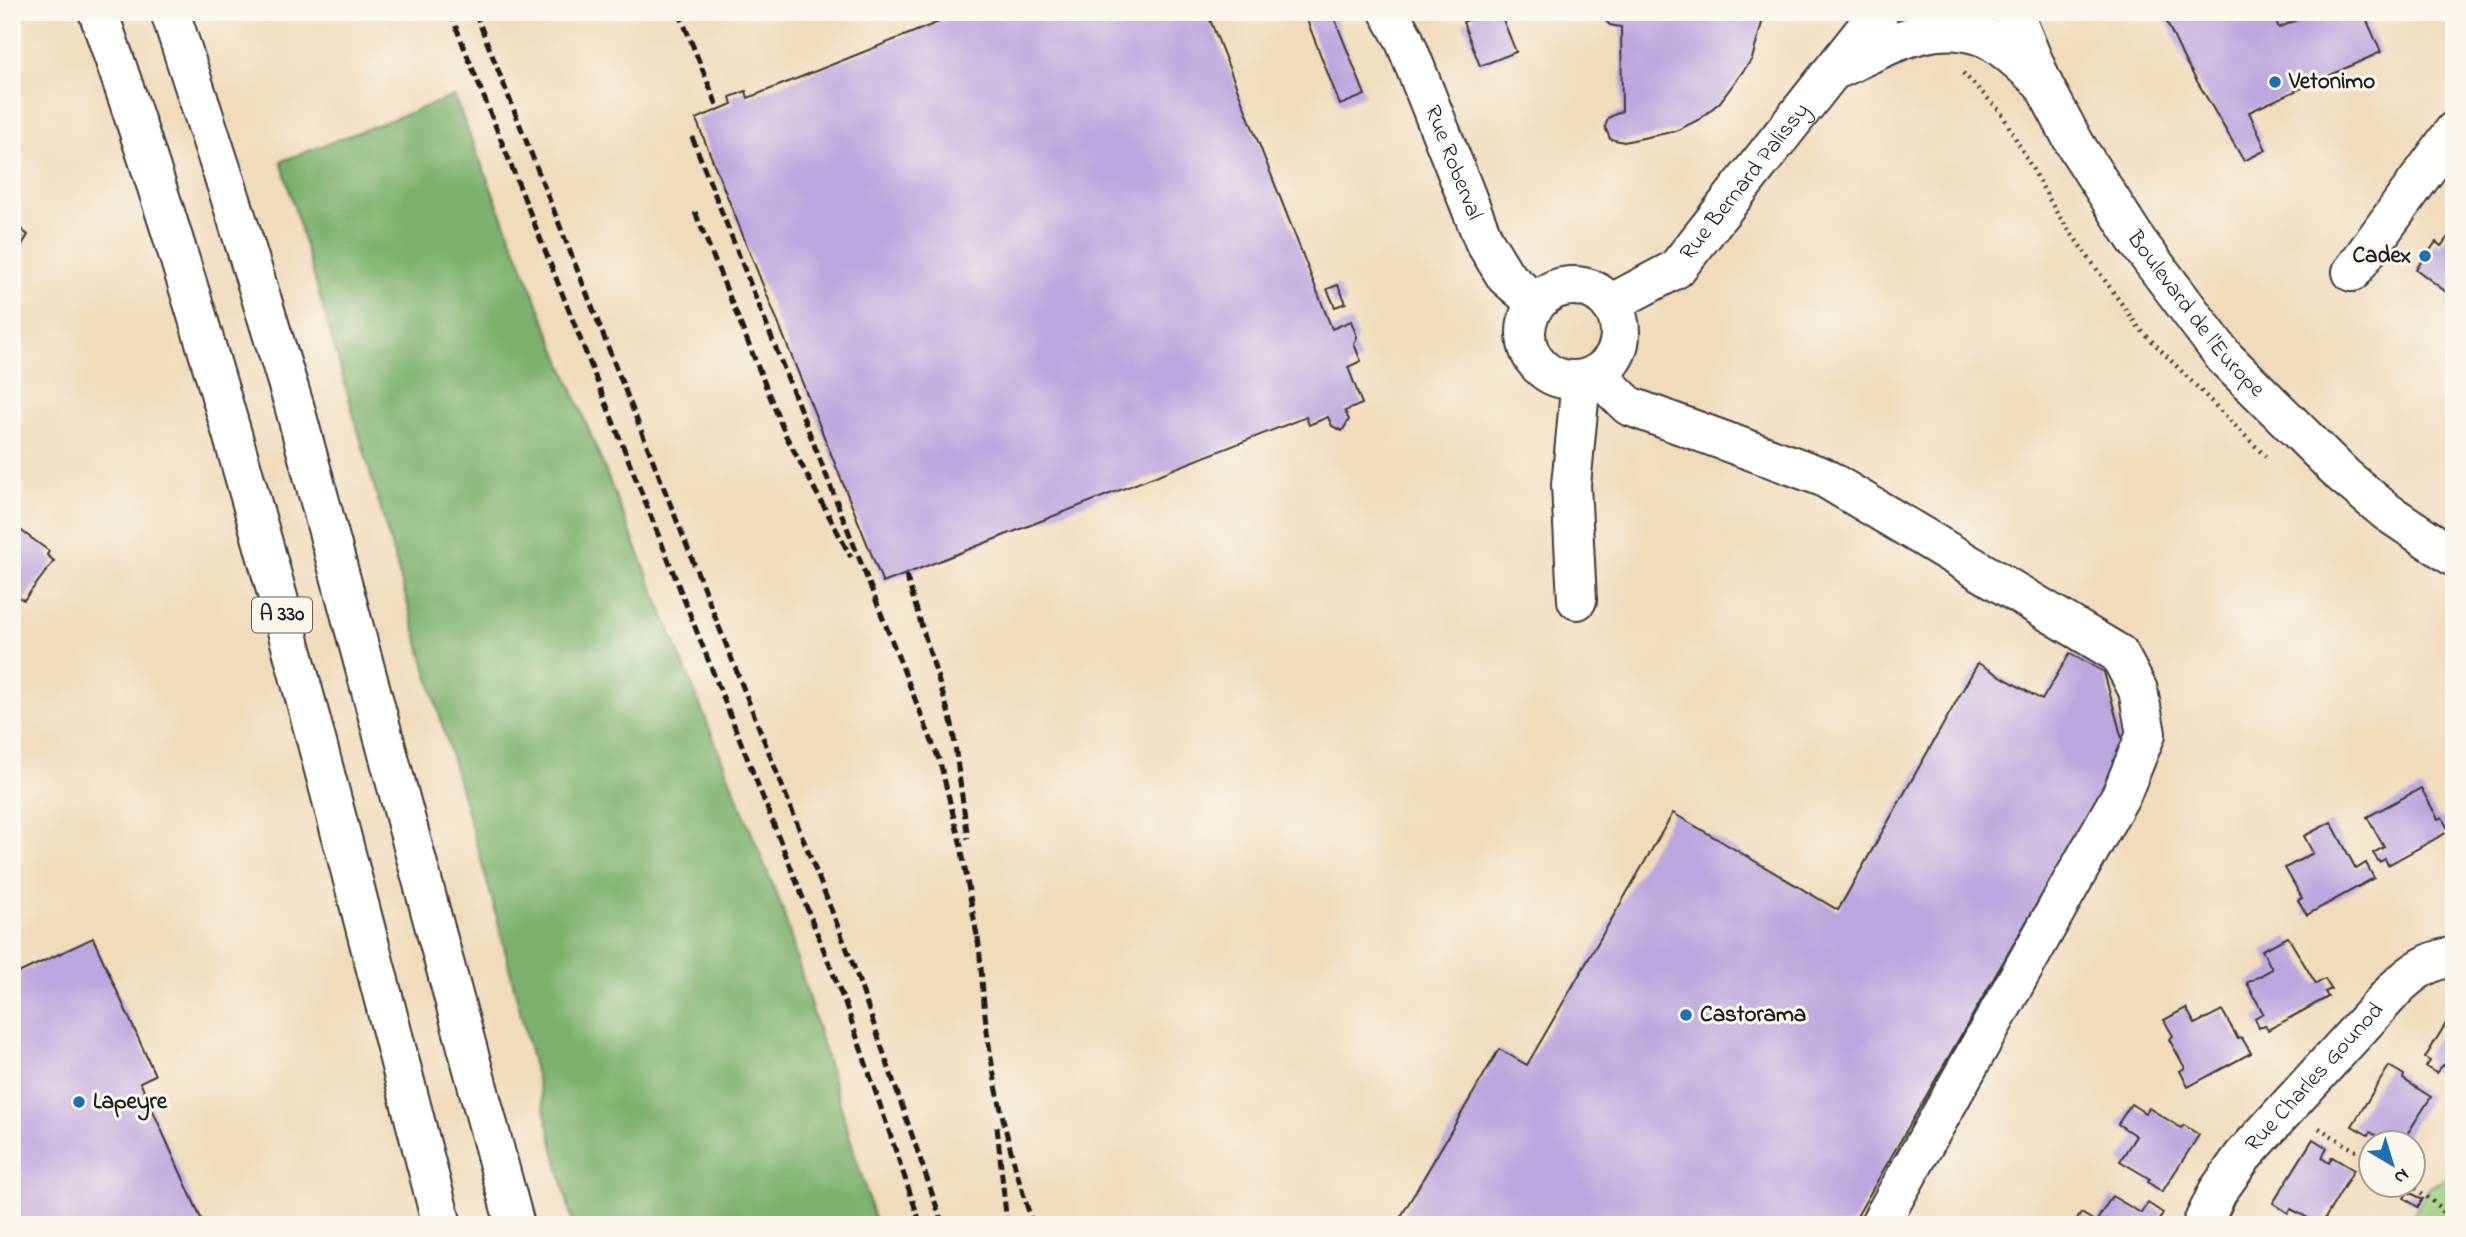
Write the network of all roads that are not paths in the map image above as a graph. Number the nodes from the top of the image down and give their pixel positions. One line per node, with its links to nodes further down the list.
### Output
1 (98, 12): 17 (main road, A 330)
2 (170, 12): 18 (main road, A 330)
3 (1389, 12): 11 (main road, Rue Roberval)
4 (1847, 12): 7 (main road, Rue Bernard Palissy)
5 (1879, 12): 7 (main road, Rue Bernard Palissy)
6 (2013, 12): 8 (main road, Boulevard de l'Europe)
7 (1835, 70): 8 (main road, Rue Bernard Palissy); 12 (main road, Rue Bernard Palissy)
8 (2042, 82): 14 (main road, Boulevard de l'Europe)
9 (2454, 131): 10 (main road)
10 (2352, 272)
11 (1536, 303): 12 (main road); 13 (main road)
12 (1610, 304): 13 (main road)
13 (1589, 377): 15 (main road); 19 (main road)
14 (2454, 557)
15 (1577, 600)
16 (2454, 956): 20 (main road, Rue Charles Gounod)
17 (442, 1225)
18 (514, 1225)
19 (1879, 1225)
20 (2202, 1225)

